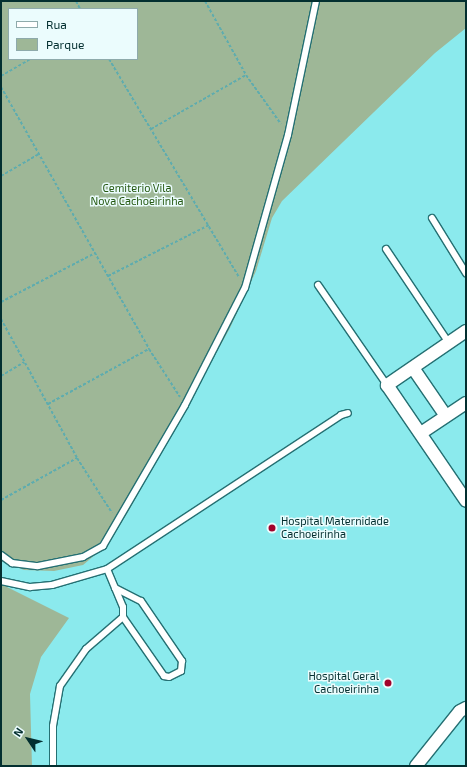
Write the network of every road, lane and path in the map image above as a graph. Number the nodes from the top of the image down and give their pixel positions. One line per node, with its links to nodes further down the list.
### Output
1 (205, 1): 5 (path)
2 (316, 1): 9 (lane)
3 (30, 60): 6 (path)
4 (110, 60): 8 (path)
5 (246, 75): 8 (path); 9 (path)
6 (1, 76)
7 (1, 87): 10 (path)
8 (151, 129): 13 (path)
9 (288, 135): 19 (lane)
10 (39, 154): 11 (path); 15 (path)
11 (1, 176)
12 (432, 218): 16 (lane)
13 (209, 225): 17 (path); 19 (path)
14 (386, 249): 23 (lane)
15 (95, 253): 17 (path); 20 (path)
16 (466, 273)
17 (108, 276): 24 (path)
18 (318, 285): 28 (lane)
19 (245, 288): 31 (lane)
20 (1, 302)
21 (1, 320): 25 (path)
22 (466, 331): 23 (street)
23 (449, 343): 26 (street)
24 (149, 349): 30 (path); 31 (path)
25 (24, 362): 27 (path); 30 (path)
26 (413, 368): 28 (street); 33 (street)
27 (1, 376)
28 (387, 385): 34 (street)
29 (466, 403): 33 (street)
30 (48, 405): 35 (path)
31 (185, 405): 38 (lane)
32 (348, 413): 40 (lane)
33 (446, 416): 34 (street)
34 (421, 434): 37 (street)
35 (77, 458): 36 (path); 38 (path)
36 (1, 500)
37 (466, 501)
38 (118, 522): 39 (lane)
39 (1, 555)
40 (107, 569): 41 (lane); 42 (lane)
41 (1, 581)
42 (115, 588): 43 (lane); 43 (lane)
43 (123, 617): 45 (lane)
44 (466, 708): 46 (street)
45 (53, 766)
46 (416, 766)

